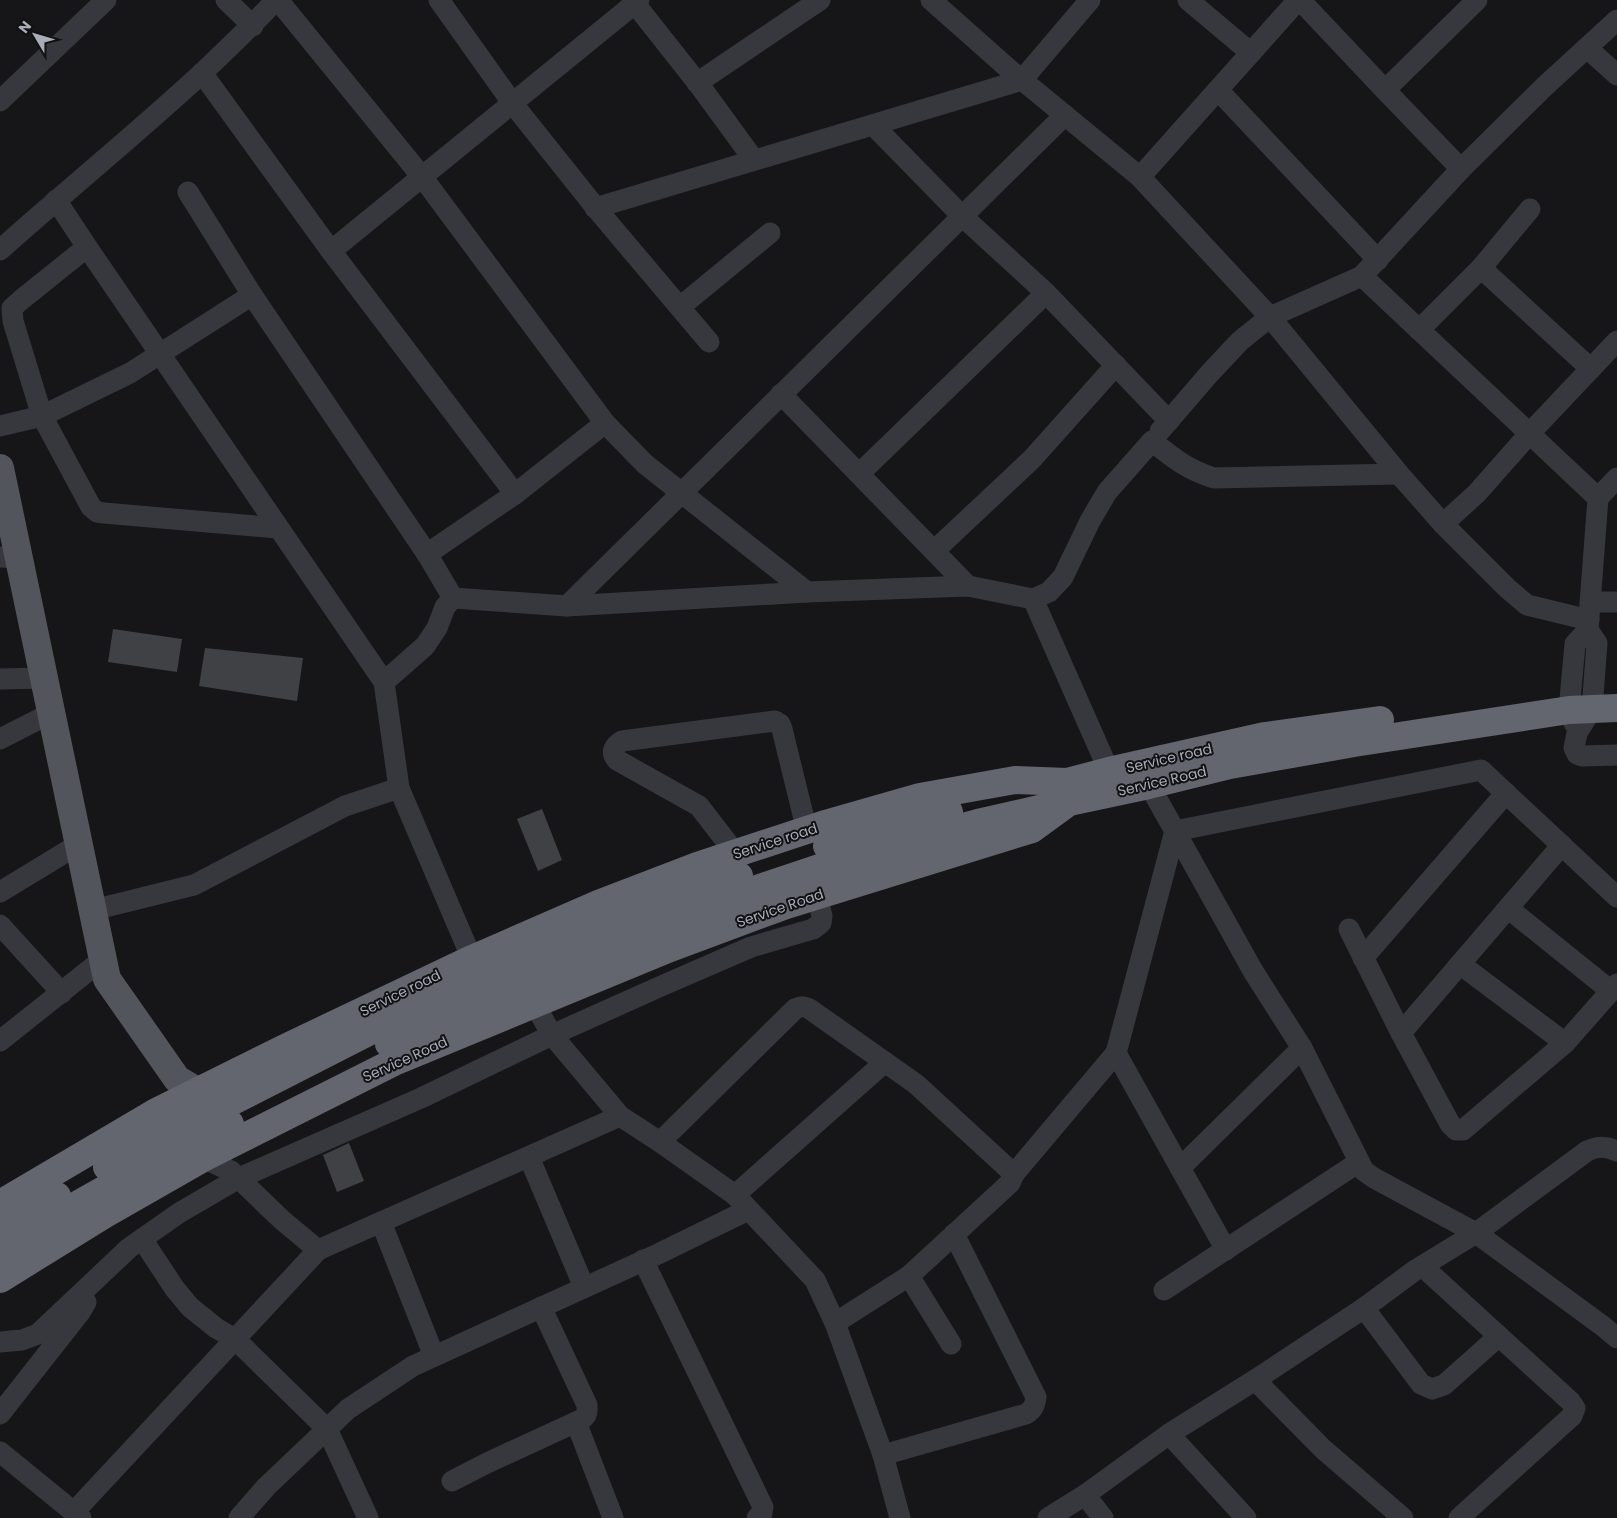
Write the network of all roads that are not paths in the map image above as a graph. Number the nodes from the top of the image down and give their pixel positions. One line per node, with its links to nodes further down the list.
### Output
1 (226, 0): 13 (street)
2 (277, 0): 13 (street); 29 (street)
3 (439, 0): 23 (street)
4 (820, 0): 19 (street)
5 (931, 0): 18 (street)
6 (1090, 0): 18 (street)
7 (1188, 0): 15 (street)
8 (1299, 0): 15 (street); 21 (street)
9 (1477, 0): 21 (street)
10 (635, 1): 19 (street); 23 (street)
11 (94, 3): 22 (street)
12 (1617, 20): 14 (street)
13 (253, 26): 16 (street)
14 (1586, 48): 17 (street); 27 (street)
15 (1251, 53): 20 (street)
16 (202, 73): 31 (street); 38 (street)
17 (1617, 75)
18 (1022, 80): 24 (street); 25 (street)
19 (697, 82): 26 (street)
20 (1218, 90): 28 (street); 39 (street)
21 (1385, 90): 27 (street)
22 (0, 102)
23 (513, 104): 29 (street); 32 (street)
24 (1064, 115): 28 (street); 34 (street)
25 (873, 125): 26 (street); 34 (street)
26 (754, 160): 32 (street)
27 (1461, 169): 39 (street)
28 (1140, 177): 45 (street)
29 (423, 178): 38 (street); 55 (street)
30 (188, 192): 43 (street)
31 (56, 200): 36 (street); 37 (street)
32 (596, 208): 44 (street)
33 (1530, 209): 40 (street)
34 (962, 216): 42 (street); 52 (street)
35 (770, 232): 44 (street)
36 (87, 247): 49 (street); 53 (street)
37 (0, 250)
38 (331, 251): 64 (street)
39 (1378, 260): 41 (street)
40 (1481, 268): 46 (street); 51 (street)
41 (1362, 276): 45 (street); 46 (street)
42 (1046, 293): 50 (street); 60 (street)
43 (252, 295): 49 (street); 69 (street)
44 (680, 307): 48 (street)
45 (1270, 317): 54 (street); 61 (street)
46 (1419, 330): 57 (street)
47 (1617, 341): 51 (street)
48 (710, 342)
49 (161, 353): 53 (street); 67 (street)
50 (1116, 365): 54 (street); 68 (street)
51 (1590, 369): 57 (street)
52 (781, 394): 60 (street); 63 (street)
53 (42, 416): 56 (street); 67 (street)
54 (1169, 421): 58 (street)
55 (605, 423): 63 (street); 64 (street)
56 (0, 426)
57 (1530, 434): 65 (street); 66 (street)
58 (1152, 441): 61 (street); 74 (street)
59 (0, 468): 70 (main road)
60 (859, 474): 68 (street)
61 (1399, 474): 66 (street)
62 (1617, 478): 65 (street)
63 (682, 492): 72 (street); 76 (street)
64 (515, 494): 69 (street)
65 (1598, 498): 77 (street)
66 (1443, 524): 77 (street)
67 (278, 528): 80 (street)
68 (934, 552): 71 (street)
69 (426, 554): 73 (street)
70 (10, 558): 78 (main road)
71 (968, 586): 72 (street); 74 (street)
72 (807, 592): 76 (street)
73 (453, 598): 76 (street); 80 (street)
74 (1033, 599): 85 (street)
75 (1617, 602): 77 (street)
76 (567, 606)
77 (1590, 617): 81 (street)
78 (44, 678): 79 (street); 82 (main road)
79 (0, 679)
80 (384, 682): 87 (street)
81 (1591, 705): 84 (street); 85 (highway, Service road); 86 (highway, Service Road)
82 (51, 713): 83 (street); 92 (main road)
83 (0, 739)
84 (1617, 755)
85 (1109, 771): 88 (highway, Service road)
86 (1149, 785): 88 (highway, Service Road); 91 (street)
87 (399, 788): 99 (street); 104 (street)
88 (1068, 792): 90 (highway, Service road); 96 (highway, Service Road); 118 (highway)
89 (1506, 793): 91 (street); 93 (street); 102 (street)
90 (806, 830): 94 (highway, Service road); 94 (street)
91 (1174, 831): 113 (street); 114 (street)
92 (79, 844): 95 (street); 99 (main road)
93 (1562, 845): 97 (street); 98 (street)
94 (736, 854): 104 (highway, Service road)
95 (0, 892)
96 (817, 896): 108 (highway, Service Road); 110 (street)
97 (1617, 897)
98 (1509, 909): 105 (street); 106 (street)
99 (93, 910): 103 (main road)
100 (0, 925): 107 (street)
101 (1349, 929): 102 (street)
102 (1363, 958): 109 (street)
103 (103, 959): 107 (street); 116 (main road)
104 (472, 959): 116 (highway, Service road)
105 (1460, 964): 109 (street); 112 (street)
106 (1614, 988): 112 (street)
107 (62, 992): 111 (street)
108 (534, 1003): 110 (street); 118 (highway, Service Road)
109 (1401, 1033): 112 (street)
110 (552, 1035): 117 (street); 125 (street)
111 (0, 1042)
112 (1565, 1043)
113 (1302, 1048): 122 (street); 123 (street)
114 (1116, 1053): 123 (street); 124 (street)
115 (885, 1062): 119 (street); 124 (street); 126 (street)
116 (184, 1090): 118 (main road); 127 (highway, Service road)
117 (620, 1116): 119 (street); 121 (street)
118 (208, 1139): 125 (street); 129 (highway); 135 (highway); 139 (highway, Service Road)
119 (660, 1142): 126 (street)
120 (1617, 1151): 130 (street)
121 (529, 1156): 128 (street); 141 (street)
122 (1359, 1162): 130 (street); 134 (street)
123 (1180, 1168): 134 (street)
124 (1014, 1174): 131 (street)
125 (239, 1178): 132 (street); 133 (street)
126 (742, 1203): 136 (street); 145 (street)
127 (0, 1204)
128 (381, 1222): 133 (street); 151 (street)
129 (0, 1230)
130 (1476, 1233): 137 (street); 147 (street)
131 (954, 1234): 138 (street); 158 (street)
132 (142, 1239): 140 (street); 148 (street)
133 (318, 1250): 148 (street)
134 (1226, 1250): 142 (street)
135 (0, 1254)
136 (643, 1260): 141 (street); 166 (street)
137 (1422, 1266): 144 (street); 146 (street)
138 (909, 1276): 145 (street); 150 (street)
139 (0, 1279)
140 (98, 1279): 149 (street); 153 (street)
141 (584, 1287): 143 (street)
142 (1164, 1290)
143 (541, 1307): 151 (street); 154 (street)
144 (1364, 1308): 146 (street); 152 (street)
145 (835, 1323): 158 (street)
146 (1499, 1336): 162 (street)
147 (1617, 1338)
148 (236, 1339): 155 (street); 161 (street)
149 (0, 1342)
150 (951, 1344)
151 (434, 1356): 155 (street)
152 (1255, 1380): 156 (street); 171 (street)
153 (0, 1414)
154 (576, 1422): 159 (street); 165 (street)
155 (327, 1429): 163 (street); 164 (street)
156 (1169, 1434): 160 (street); 170 (street)
157 (0, 1452): 161 (street)
158 (883, 1455): 167 (street)
159 (452, 1481)
160 (1085, 1494): 168 (street); 169 (street)
161 (77, 1515)
162 (1470, 1515)
163 (239, 1518)
164 (368, 1518)
165 (613, 1518)
166 (758, 1518)
167 (900, 1518)
168 (1048, 1518)
169 (1103, 1518)
170 (1246, 1518)
171 (1403, 1518)

